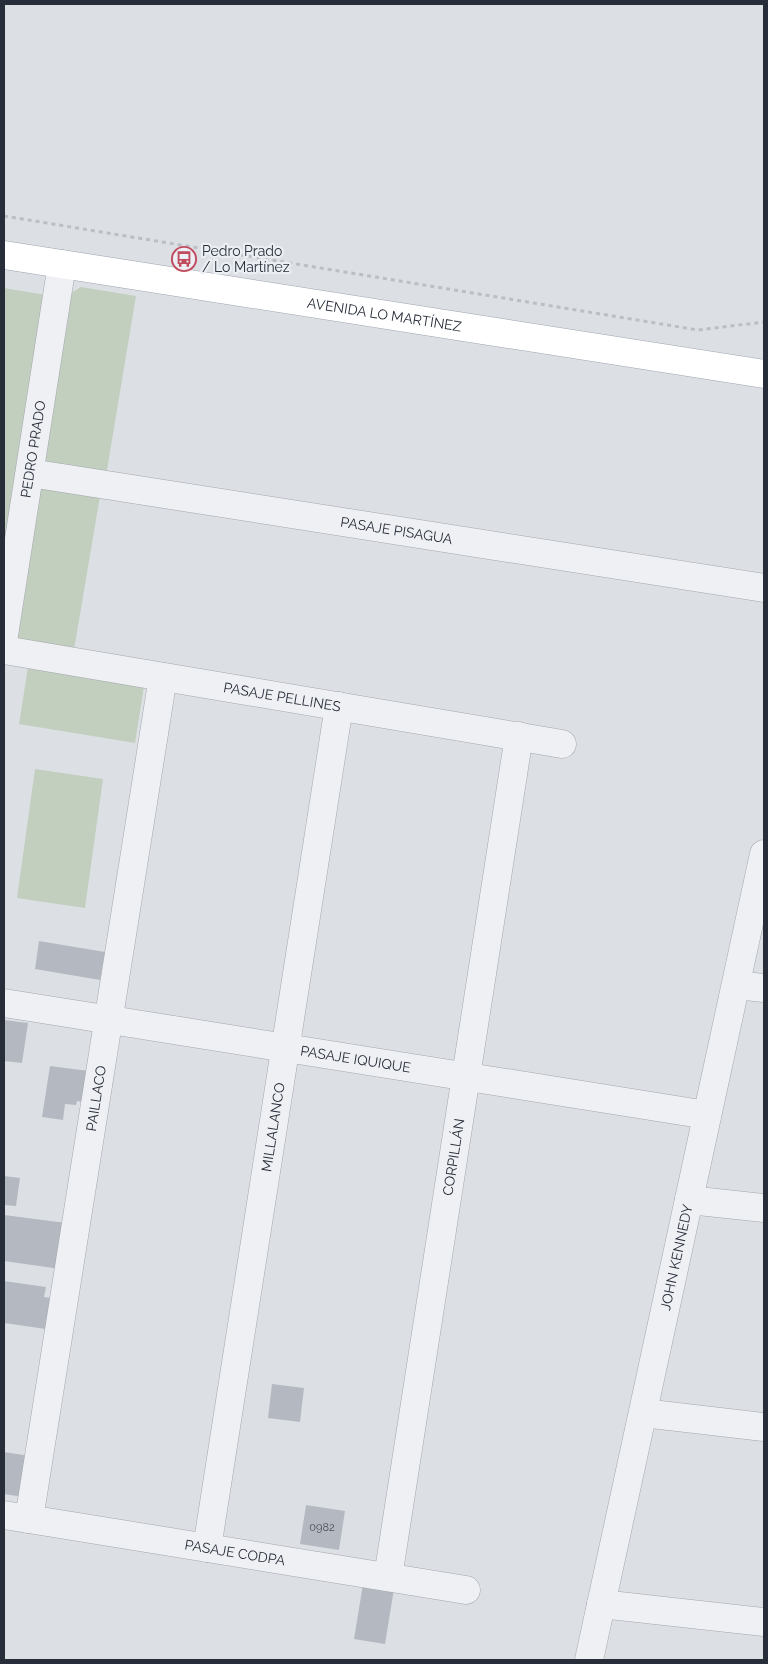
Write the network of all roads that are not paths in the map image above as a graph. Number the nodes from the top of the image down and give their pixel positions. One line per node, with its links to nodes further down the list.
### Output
1 (4, 255): 2 (main road, AVENIDA LO MARTÍNEZ)
2 (62, 264): 3 (main road, AVENIDA LO MARTÍNEZ); 4 (street, PEDRO PRADO)
3 (764, 374)
4 (30, 473): 5 (street, PASAJE PISAGUA); 6 (street, PEDRO PRADO)
5 (764, 588)
6 (4, 633): 7 (street, PASAJE PELLINES)
7 (163, 676): 8 (street, PASAJE PELLINES); 15 (street, PAILLACO)
8 (339, 706): 9 (street, PASAJE PELLINES); 16 (street, MILLALANCO)
9 (519, 736): 10 (street, PASAJE PELLINES); 17 (street, CORPILLÁN)
10 (562, 744)
11 (764, 854): 12 (street, JOHN KENNEDY)
12 (736, 985): 13 (street); 18 (street, JOHN KENNEDY)
13 (764, 988)
14 (4, 1003): 15 (street, PASAJE IQUIQUE)
15 (108, 1019): 16 (street, PASAJE IQUIQUE); 23 (street, PAILLACO)
16 (286, 1048): 17 (street, PASAJE IQUIQUE); 24 (street, MILLALANCO)
17 (466, 1076): 18 (street, PASAJE IQUIQUE); 25 (street, CORPILLÁN)
18 (708, 1114): 19 (street, JOHN KENNEDY)
19 (689, 1200): 20 (street); 21 (street, JOHN KENNEDY)
20 (764, 1208)
21 (643, 1413): 22 (street); 27 (street, JOHN KENNEDY)
22 (764, 1426)
23 (16, 1517): 24 (street, PASAJE CODPA)
24 (207, 1548): 25 (street, PASAJE CODPA)
25 (388, 1577): 26 (street, PASAJE CODPA)
26 (466, 1590)
27 (601, 1604): 28 (street); 29 (street, JOHN KENNEDY)
28 (764, 1622)
29 (589, 1660)

